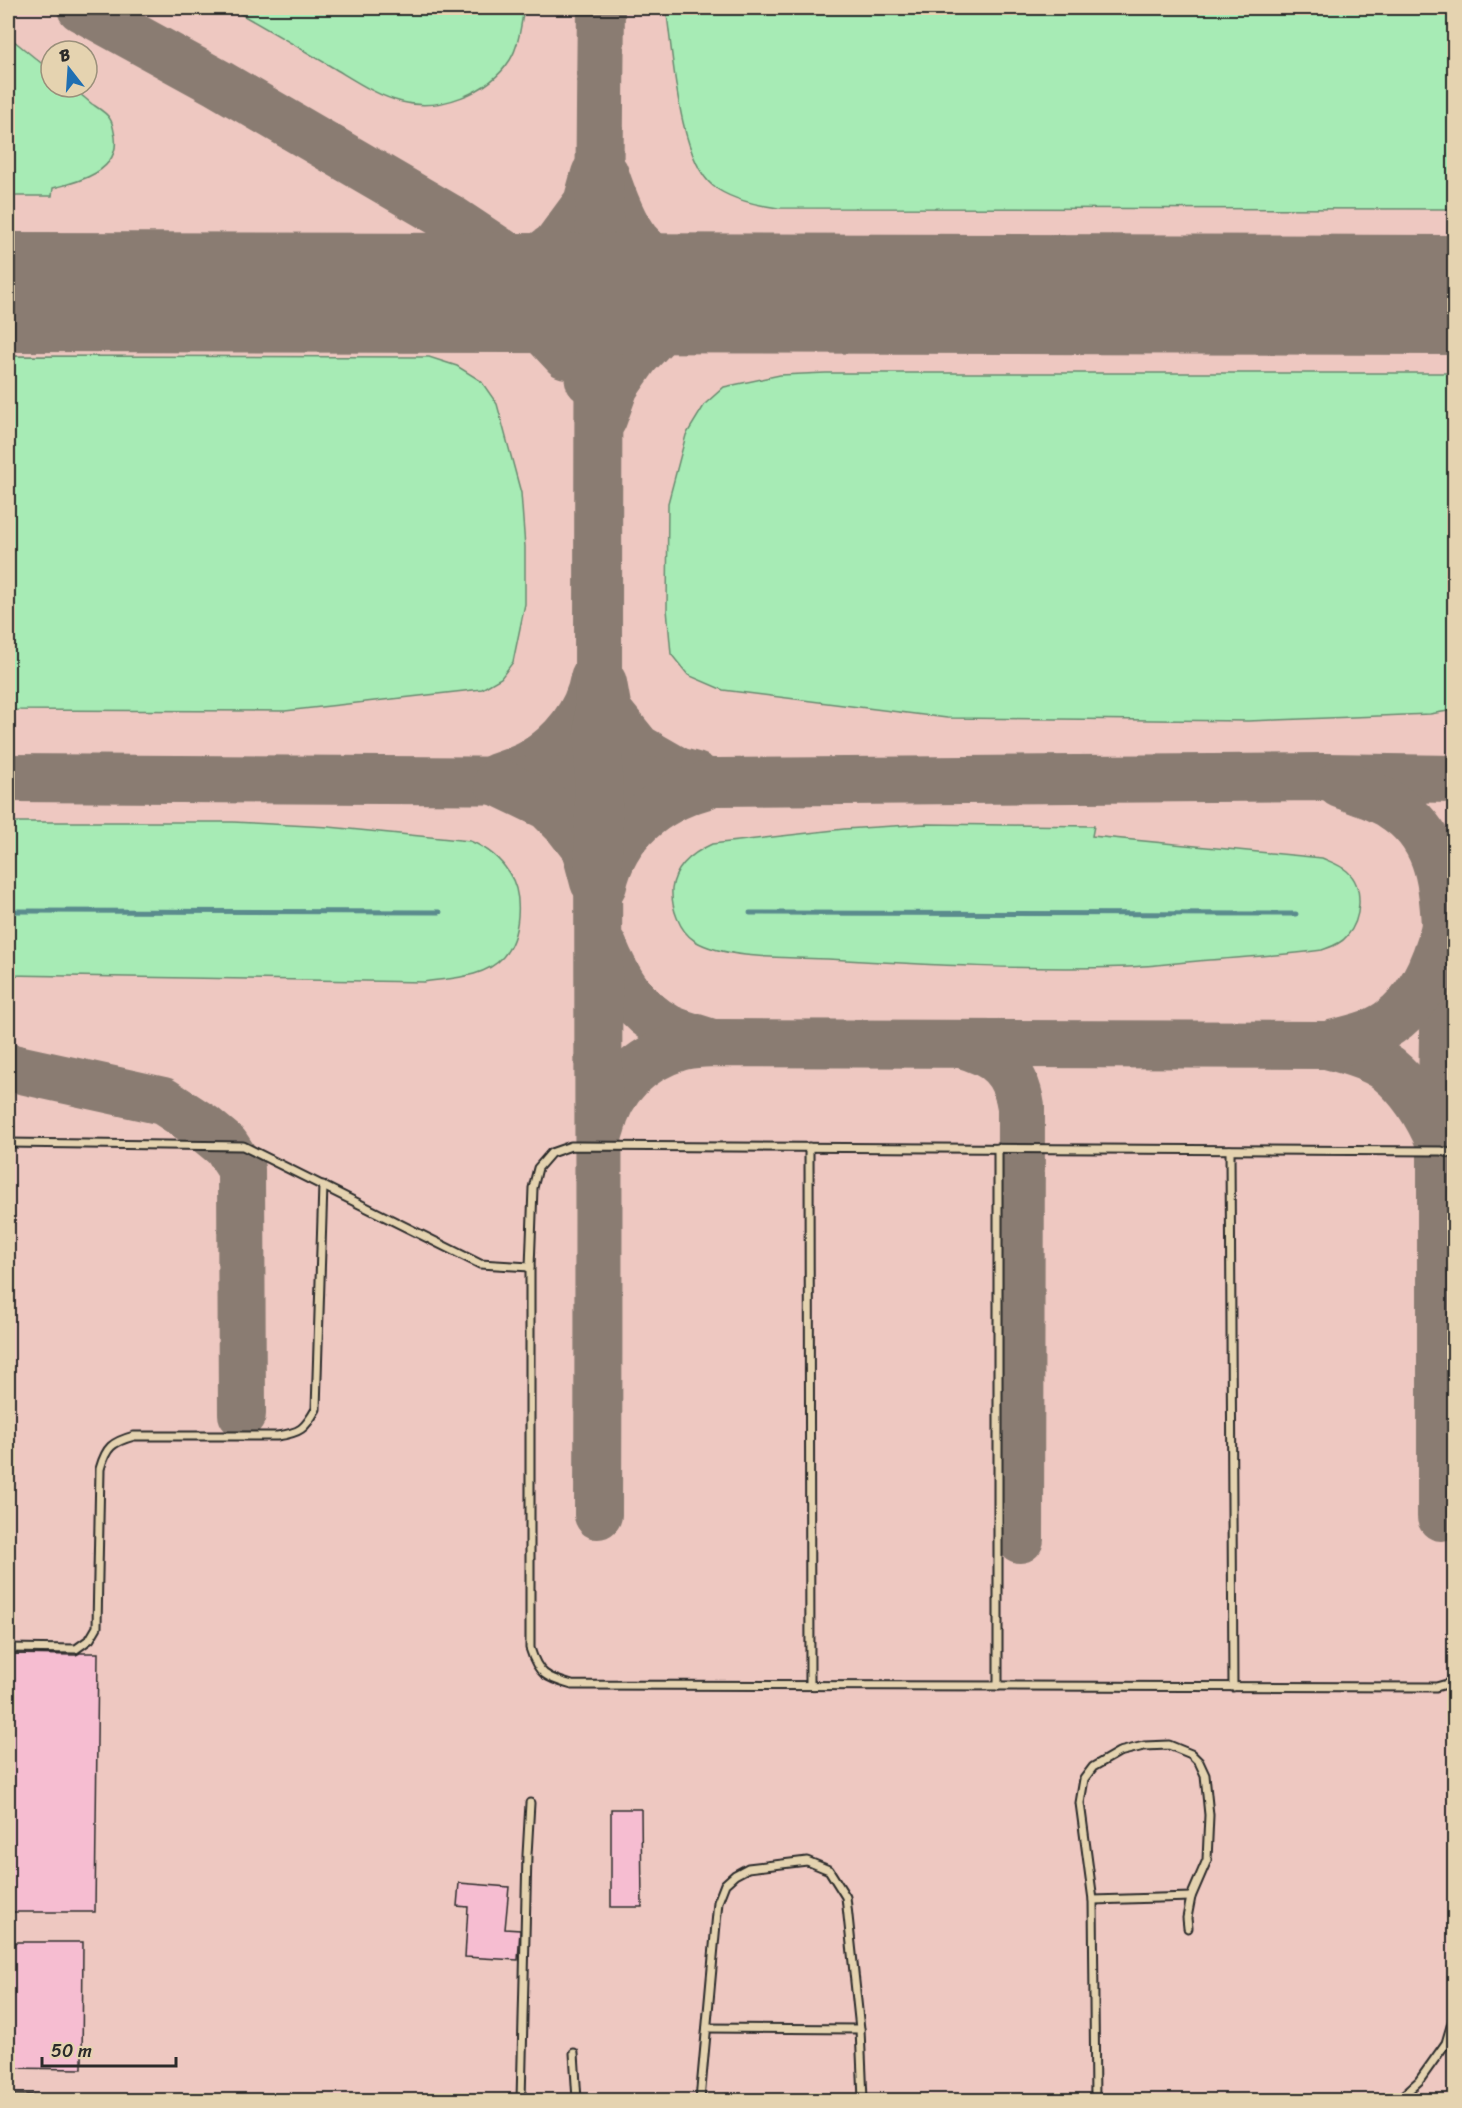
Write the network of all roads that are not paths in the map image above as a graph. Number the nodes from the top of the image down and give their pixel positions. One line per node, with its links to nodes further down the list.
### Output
1 (8, 1143): 6 (lane)
2 (809, 1147): 3 (lane); 7 (lane); 10 (lane)
3 (998, 1148): 4 (lane); 11 (lane)
4 (1230, 1150): 5 (lane); 12 (lane)
5 (1455, 1154)
6 (322, 1185): 7 (lane); 8 (lane)
7 (530, 1267): 10 (lane)
8 (8, 1648)
9 (1455, 1682): 12 (lane)
10 (810, 1685): 11 (lane)
11 (998, 1686): 12 (lane)
12 (1233, 1687)
13 (530, 1803): 23 (lane)
14 (1191, 1897): 15 (lane); 15 (lane); 16 (lane)
15 (1093, 1900): 27 (lane)
16 (1188, 1928)
17 (1455, 2016): 28 (lane)
18 (707, 2028): 19 (lane); 19 (lane); 25 (lane)
19 (860, 2029): 26 (lane)
20 (574, 2053): 24 (lane)
21 (8, 2099): 22 (lane)
22 (77, 2100)
23 (521, 2100)
24 (577, 2100)
25 (700, 2100)
26 (863, 2100)
27 (1095, 2100)
28 (1398, 2100)

